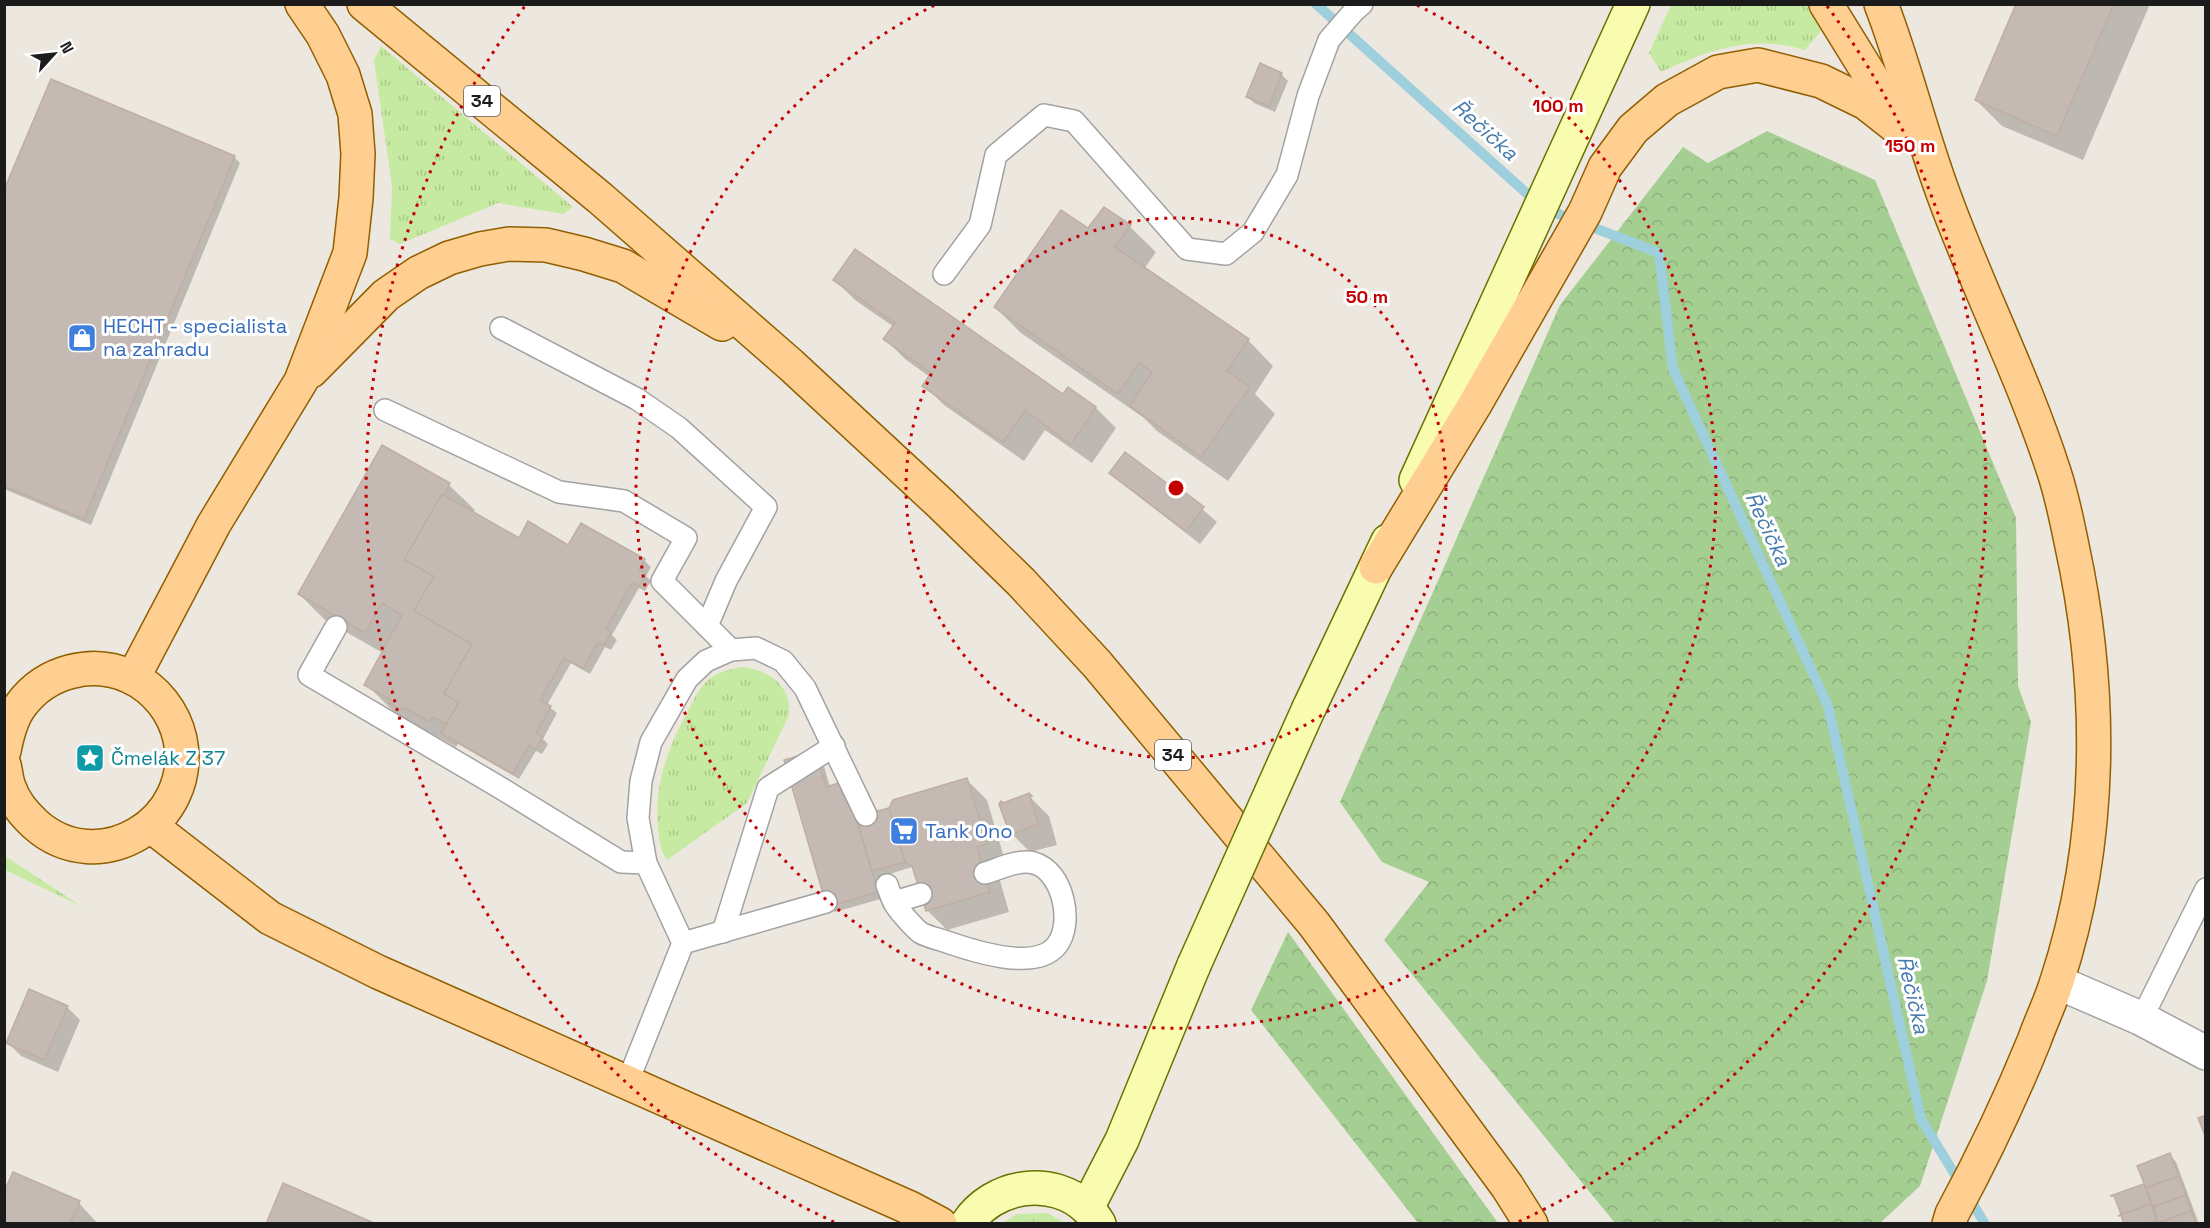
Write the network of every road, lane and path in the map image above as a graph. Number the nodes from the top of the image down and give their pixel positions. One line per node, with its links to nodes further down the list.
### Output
1 (303, 4): 12 (main road)
2 (364, 4): 11 (main road, 34)
3 (1362, 4): 9 (lane)
4 (1633, 4): 14 (main road)
5 (1826, 4): 7 (main road)
6 (1881, 4): 8 (main road)
7 (1908, 136): 8 (main road); 14 (main road)
8 (1942, 192): 32 (main road)
9 (944, 274)
10 (501, 328): 15 (lane)
11 (791, 365): 12 (main road); 36 (main road, 34)
12 (302, 381): 18 (main road)
13 (385, 410): 15 (lane)
14 (1376, 567): 37 (main road, bridge)
15 (707, 626): 17 (lane)
16 (336, 627): 25 (lane)
17 (731, 650): 20 (lane); 25 (lane)
18 (134, 678): 19 (main road); 24 (main road)
19 (12, 698): 21 (main road)
20 (834, 746): 23 (lane); 30 (lane)
21 (4, 751)
22 (4, 765): 24 (main road)
23 (866, 815)
24 (151, 826): 35 (main road)
25 (646, 863): 31 (lane)
26 (985, 873): 28 (lane)
27 (2205, 889): 33 (lane)
28 (921, 894)
29 (826, 902): 30 (lane)
30 (723, 932): 31 (lane)
31 (683, 943): 35 (lane)
32 (2057, 982): 33 (street); 38 (main road)
33 (2140, 1018): 34 (street)
34 (2205, 1053)
35 (627, 1082): 39 (main road)
36 (1507, 1186): 41 (main road, 34); 42 (main road)
37 (1093, 1216): 40 (main road)
38 (1948, 1220)
39 (940, 1224)
40 (967, 1224)
41 (1532, 1224)
42 (1550, 1224)

